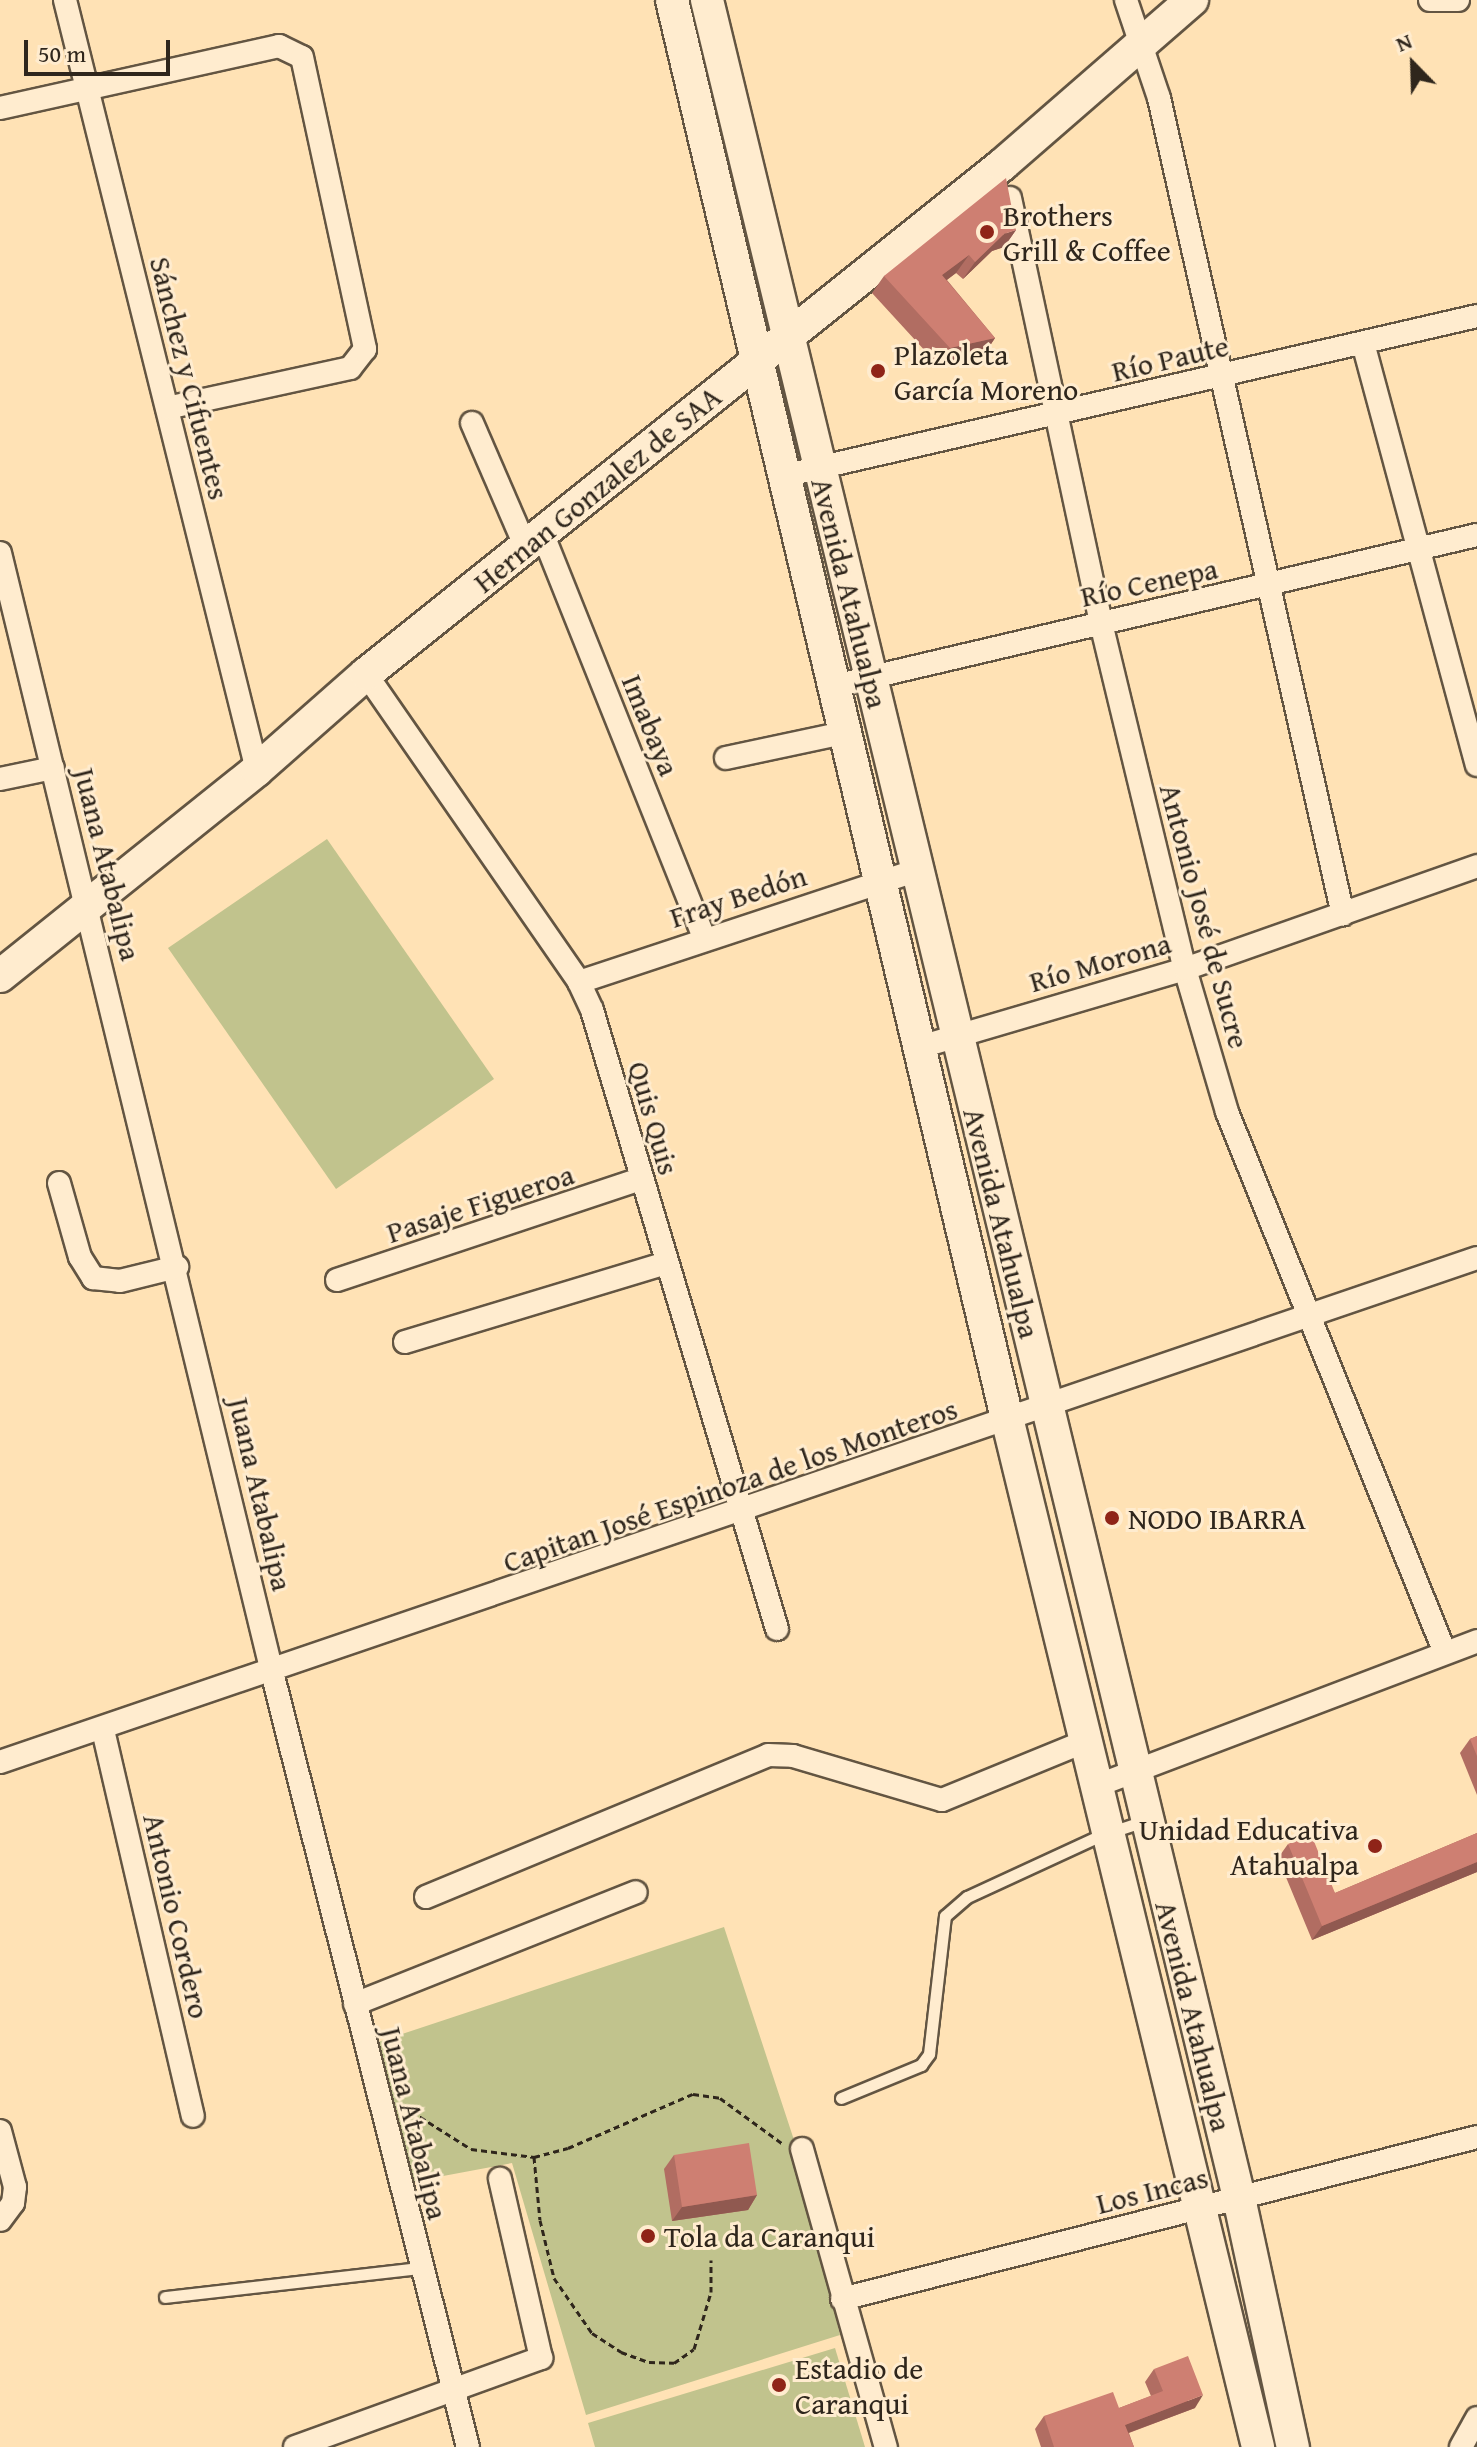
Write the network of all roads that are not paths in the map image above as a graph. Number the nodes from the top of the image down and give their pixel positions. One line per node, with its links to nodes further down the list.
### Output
1 (65, 0): 9 (street, Sánchez y Cifuentes)
2 (672, 0): 15 (main road, Avenida Atahualpa)
3 (707, 0): 13 (main road, Avenida Atahualpa)
4 (1126, 0): 8 (street)
5 (1192, 0): 8 (main road, Hernan Gonzalez de SAA)
6 (1430, 0): 7 (street)
7 (1458, 0)
8 (1142, 43): 11 (main road, Hernan Gonzalez de SAA); 16 (street)
9 (86, 89): 10 (street); 17 (street, Sánchez y Cifuentes); 17 (street)
10 (0, 108)
11 (1002, 165): 13 (main road, Hernan Gonzalez de SAA); 18 (street, Antonio José de Sucre)
12 (1477, 316): 14 (street, Río Paute)
13 (791, 334): 15 (main road, Hernan Gonzalez de SAA); 20 (main road, Avenida Atahualpa)
14 (1363, 343): 16 (street, Río Paute); 24 (street)
15 (758, 360): 21 (main road, Avenida Atahualpa); 23 (main road, Hernan Gonzalez de SAA)
16 (1224, 375): 18 (street, Río Paute); 26 (street)
17 (167, 408): 35 (street, Sánchez y Cifuentes)
18 (1056, 416): 20 (street, Río Paute); 27 (street, Antonio José de Sucre)
19 (472, 423): 23 (street, Imabaya)
20 (820, 469): 21 (street, Río Paute); 29 (main road, Avenida Atahualpa)
21 (783, 476): 30 (main road, Avenida Atahualpa)
22 (1477, 535): 24 (street, Río Cenepa)
23 (534, 542): 28 (main road, Hernan Gonzalez de SAA); 42 (street, Imabaya)
24 (1423, 549): 26 (street, Río Cenepa); 32 (street)
25 (0, 553): 34 (street, Juana Atabalipa)
26 (1272, 586): 27 (street, Río Cenepa); 41 (street)
27 (1101, 623): 29 (street, Río Cenepa); 43 (street, Antonio José de Sucre)
28 (366, 674): 35 (main road, Hernan Gonzalez de SAA); 45 (street, Quis Quis)
29 (871, 679): 30 (street, Río Cenepa); 38 (main road, Avenida Atahualpa)
30 (834, 686): 31 (main road, Avenida Atahualpa)
31 (844, 733): 33 (street); 39 (main road, Avenida Atahualpa)
32 (1475, 752)
33 (726, 758)
34 (53, 768): 36 (street); 40 (street, Juana Atabalipa)
35 (257, 770): 40 (main road, Hernan Gonzalez de SAA)
36 (0, 779)
37 (1477, 866): 41 (street, Río Morona)
38 (917, 870): 39 (street, Fray Bedón); 46 (main road, Avenida Atahualpa)
39 (881, 882): 42 (street, Fray Bedón); 47 (main road, Avenida Atahualpa)
40 (88, 905): 44 (main road, Hernan Gonzalez de SAA); 52 (street, Juana Atabalipa)
41 (1343, 915): 43 (street, Río Morona)
42 (704, 937): 45 (street, Fray Bedón)
43 (1185, 969): 46 (street, Río Morona); 54 (street, Antonio José de Sucre)
44 (0, 976)
45 (579, 982): 48 (street, Quis Quis)
46 (956, 1034): 47 (street, Río Morona); 56 (main road, Avenida Atahualpa)
47 (920, 1047): 57 (main road, Avenida Atahualpa)
48 (640, 1179): 51 (street, Quis Quis); 53 (street, Pasaje Figueroa)
49 (59, 1183): 52 (street)
50 (1477, 1258): 54 (street, Capitan José Espinoza de los Monteros)
51 (666, 1263): 55 (street); 58 (street, Quis Quis)
52 (177, 1267): 62 (street, Juana Atabalipa)
53 (337, 1280)
54 (1310, 1319): 56 (street, Capitan José Espinoza de los Monteros); 61 (street, Antonio José de Sucre)
55 (405, 1342)
56 (1048, 1409): 57 (street, Capitan José Espinoza de los Monteros); 66 (main road, Avenida Atahualpa)
57 (1008, 1422): 58 (street, Capitan José Espinoza de los Monteros); 64 (main road, Avenida Atahualpa)
58 (743, 1513): 59 (street, Quis Quis); 62 (street, Capitan José Espinoza de los Monteros)
59 (777, 1629)
60 (1477, 1641): 61 (street)
61 (1445, 1653): 66 (street)
62 (272, 1672): 63 (street, Capitan José Espinoza de los Monteros); 72 (street, Juana Atabalipa)
63 (103, 1730): 65 (street, Capitan José Espinoza de los Monteros); 74 (street, Antonio Cordero)
64 (1086, 1741): 67 (main road, Avenida Atahualpa); 71 (street)
65 (0, 1762)
66 (1132, 1773): 67 (street); 68 (main road, Avenida Atahualpa)
67 (1096, 1786): 69 (main road, Avenida Atahualpa)
68 (1144, 1821): 69 (lane); 79 (main road, Avenida Atahualpa)
69 (1110, 1831): 73 (lane); 80 (main road, Avenida Atahualpa)
70 (636, 1892): 72 (street)
71 (426, 1897)
72 (355, 2004): 82 (street, Juana Atabalipa)
73 (841, 2098)
74 (193, 2116)
75 (0, 2131): 81 (street)
76 (1477, 2137): 79 (street, Los Incas)
77 (804, 2156): 84 (street)
78 (500, 2179): 85 (street)
79 (1239, 2198): 80 (street, Los Incas); 91 (main road, Avenida Atahualpa)
80 (1199, 2209): 84 (street, Los Incas); 90 (main road, Avenida Atahualpa)
81 (0, 2220)
82 (420, 2268): 83 (lane); 85 (street, Juana Atabalipa)
83 (165, 2297)
84 (842, 2299): 89 (street)
85 (450, 2393): 87 (street); 88 (street, Juana Atabalipa)
86 (1477, 2418): 92 (street)
87 (295, 2447)
88 (468, 2447)
89 (886, 2447)
90 (1258, 2447)
91 (1293, 2447)
92 (1461, 2447)

